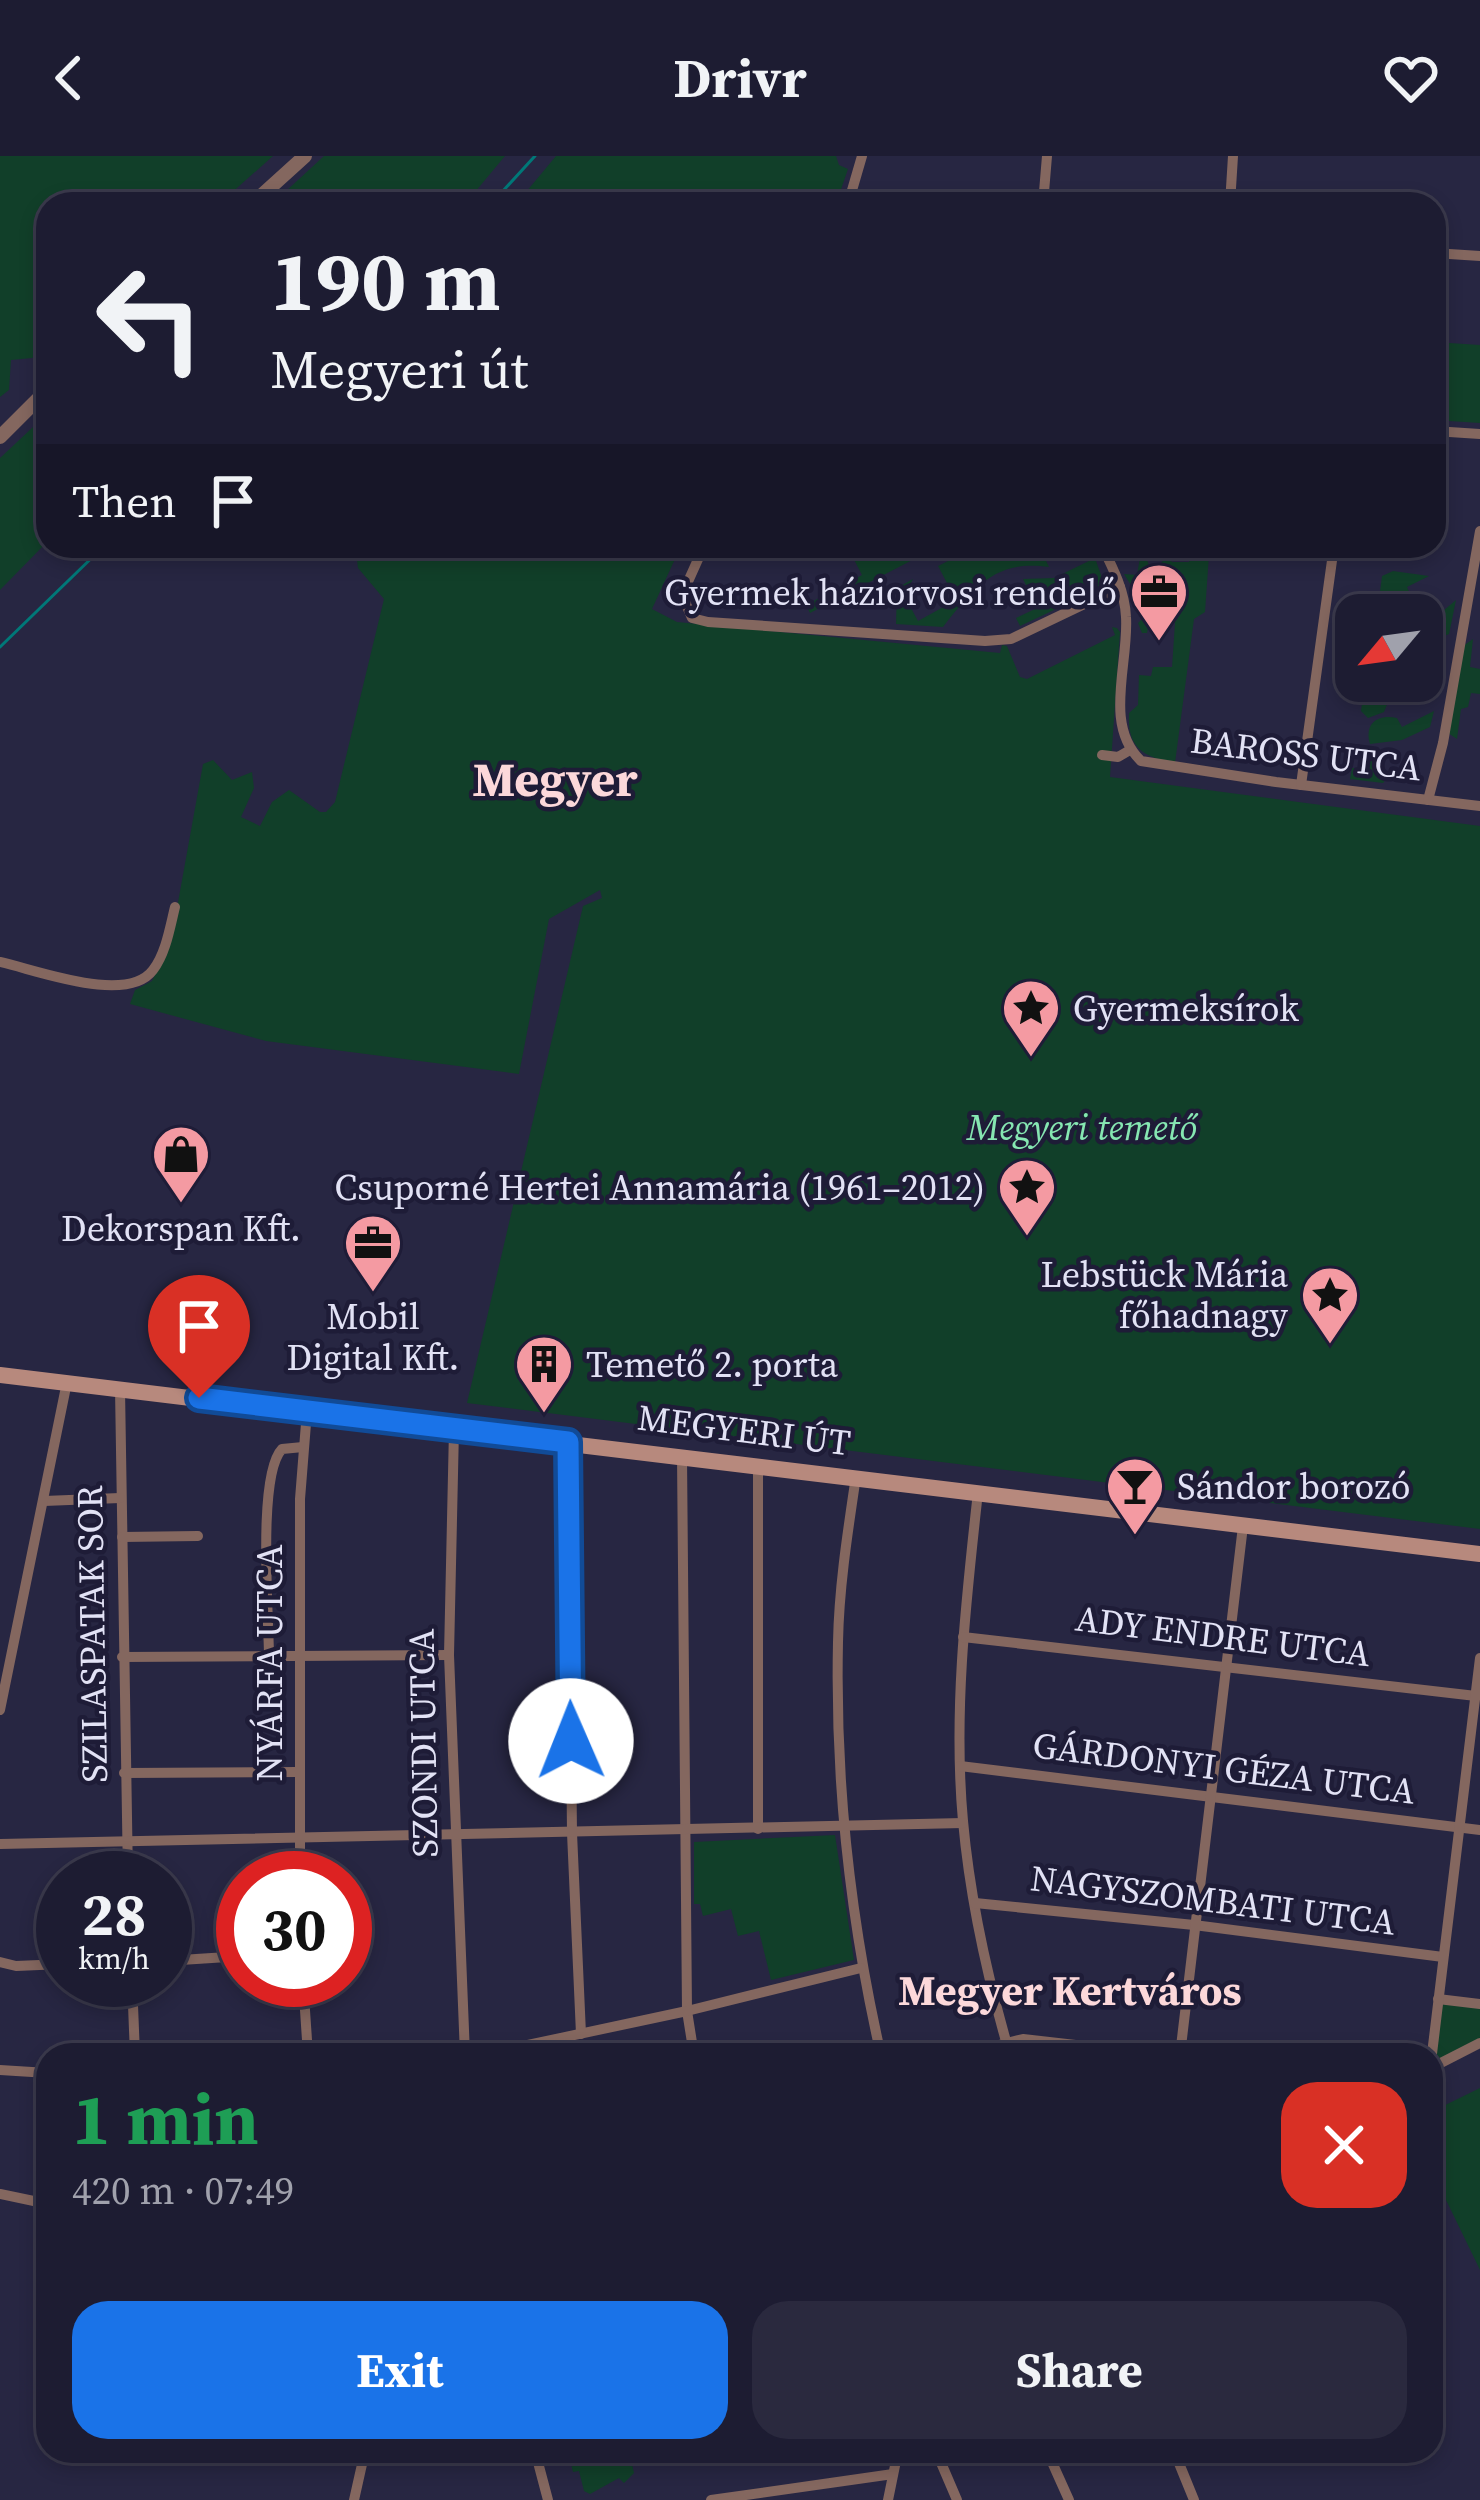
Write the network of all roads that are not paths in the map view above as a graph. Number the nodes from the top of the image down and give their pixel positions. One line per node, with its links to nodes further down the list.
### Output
1 (305, 156): 5 (street)
2 (862, 156): 6 (street)
3 (1047, 156): 7 (street)
4 (1233, 156): 8 (street)
5 (265, 192)
6 (852, 192)
7 (1044, 192)
8 (1231, 192)
9 (1446, 255): 10 (street)
10 (1480, 256)
11 (36, 400): 14 (street)
12 (1446, 432): 13 (street)
13 (1480, 434)
14 (0, 437)
15 (1480, 531): 23 (street)
16 (699, 558): 19 (street)
17 (1107, 558): 19 (street)
18 (1332, 558): 22 (street)
19 (1120, 586): 20 (street)
20 (1130, 750): 21 (street); 22 (street, BAROSS UTCA)
21 (1102, 755)
22 (1301, 785): 23 (street, BAROSS UTCA)
23 (1428, 800): 24 (street, BAROSS UTCA)
24 (1480, 806)
25 (175, 908): 26 (street)
26 (0, 962)
27 (0, 1375): 28 (main road, MEGYERI ÚT)
28 (67, 1382): 29 (main road, MEGYERI ÚT); 39 (street, SZILASPATAK SOR)
29 (120, 1389): 30 (main road, MEGYERI ÚT); 38 (street, SZILASPATAK SOR)
30 (307, 1411): 31 (main road, MEGYERI ÚT); 33 (street, NYÁRFA UTCA)
31 (454, 1429): 32 (main road, MEGYERI ÚT); 45 (street, SZONDI UTCA)
32 (568, 1442): 34 (main road, MEGYERI ÚT); 63 (street)
33 (303, 1448): 47 (street, NYÁRFA UTCA); 48 (street, NYÁRFA UTCA)
34 (682, 1456): 35 (main road, MEGYERI ÚT); 62 (street)
35 (759, 1465): 36 (main road, MEGYERI ÚT); 60 (street)
36 (856, 1476): 37 (main road, MEGYERI ÚT); 58 (street)
37 (978, 1492): 40 (main road, MEGYERI ÚT); 44 (street)
38 (120, 1498): 39 (street); 42 (street, SZILASPATAK SOR)
39 (44, 1501): 52 (street, SZILASPATAK SOR)
40 (1243, 1526): 43 (main road, MEGYERI ÚT); 50 (street)
41 (198, 1536): 42 (street)
42 (122, 1537): 46 (street, SZILASPATAK SOR)
43 (1480, 1554)
44 (963, 1636): 50 (street, ADY ENDRE UTCA); 53 (street)
45 (449, 1654): 47 (street); 64 (street, SZONDI UTCA)
46 (122, 1657): 48 (street); 55 (street, SZILASPATAK SOR)
47 (298, 1657): 48 (street); 54 (street, NYÁRFA UTCA)
48 (269, 1658)
49 (1480, 1658): 51 (street)
50 (1226, 1666): 51 (street, ADY ENDRE UTCA); 56 (street)
51 (1476, 1696): 59 (street)
52 (0, 1710)
53 (960, 1766): 56 (street, GÁRDONYI GÉZA UTCA); 57 (street)
54 (298, 1772): 55 (street); 65 (street, NYÁRFA UTCA)
55 (124, 1773): 66 (street, SZILASPATAK SOR)
56 (1209, 1796): 59 (street, GÁRDONYI GÉZA UTCA); 71 (street)
57 (963, 1823): 58 (street); 70 (street)
58 (843, 1827): 60 (street); 75 (street)
59 (1460, 1827): 61 (street, GÁRDONYI GÉZA UTCA); 72 (street)
60 (758, 1829): 62 (street)
61 (1480, 1829)
62 (684, 1830): 63 (street); 80 (street)
63 (572, 1833): 64 (street); 81 (street)
64 (454, 1835): 65 (street); 84 (street, SZONDI UTCA)
65 (299, 1838): 66 (street); 69 (street, NYÁRFA UTCA)
66 (126, 1842): 67 (street); 68 (street, SZILASPATAK SOR)
67 (0, 1844)
68 (126, 1851)
69 (299, 1851)
70 (975, 1903): 71 (street, NAGYSZOMBATI UTCA); 88 (street)
71 (1194, 1925): 72 (street, NAGYSZOMBATI UTCA); 91 (street)
72 (1443, 1957): 76 (street)
73 (0, 1962): 74 (street)
74 (36, 1965)
75 (861, 1968): 80 (street); 87 (street)
76 (1438, 1999): 77 (street); 92 (street)
77 (1480, 2004)
78 (133, 2007): 82 (street)
79 (305, 2007): 83 (street)
80 (686, 2011): 81 (street); 86 (street)
81 (581, 2034): 85 (street)
82 (135, 2043)
83 (307, 2043)
84 (464, 2043)
85 (538, 2043)
86 (692, 2043)
87 (878, 2043)
88 (1007, 2043)
89 (1017, 2043): 90 (street)
90 (1058, 2043)
91 (1181, 2043)
92 (1433, 2043)
93 (1480, 2043): 94 (street)
94 (1443, 2060)
95 (0, 2070): 96 (street)
96 (36, 2072)
97 (0, 2194): 98 (street)
98 (36, 2202)
99 (363, 2463): 106 (street)
100 (538, 2463): 107 (street)
101 (895, 2463): 105 (street)
102 (942, 2463): 110 (street)
103 (1052, 2463): 111 (street)
104 (1179, 2463): 112 (street)
105 (893, 2474): 108 (street); 109 (street)
106 (355, 2500)
107 (548, 2500)
108 (711, 2500)
109 (888, 2500)
110 (957, 2500)
111 (1069, 2500)
112 (1195, 2500)

